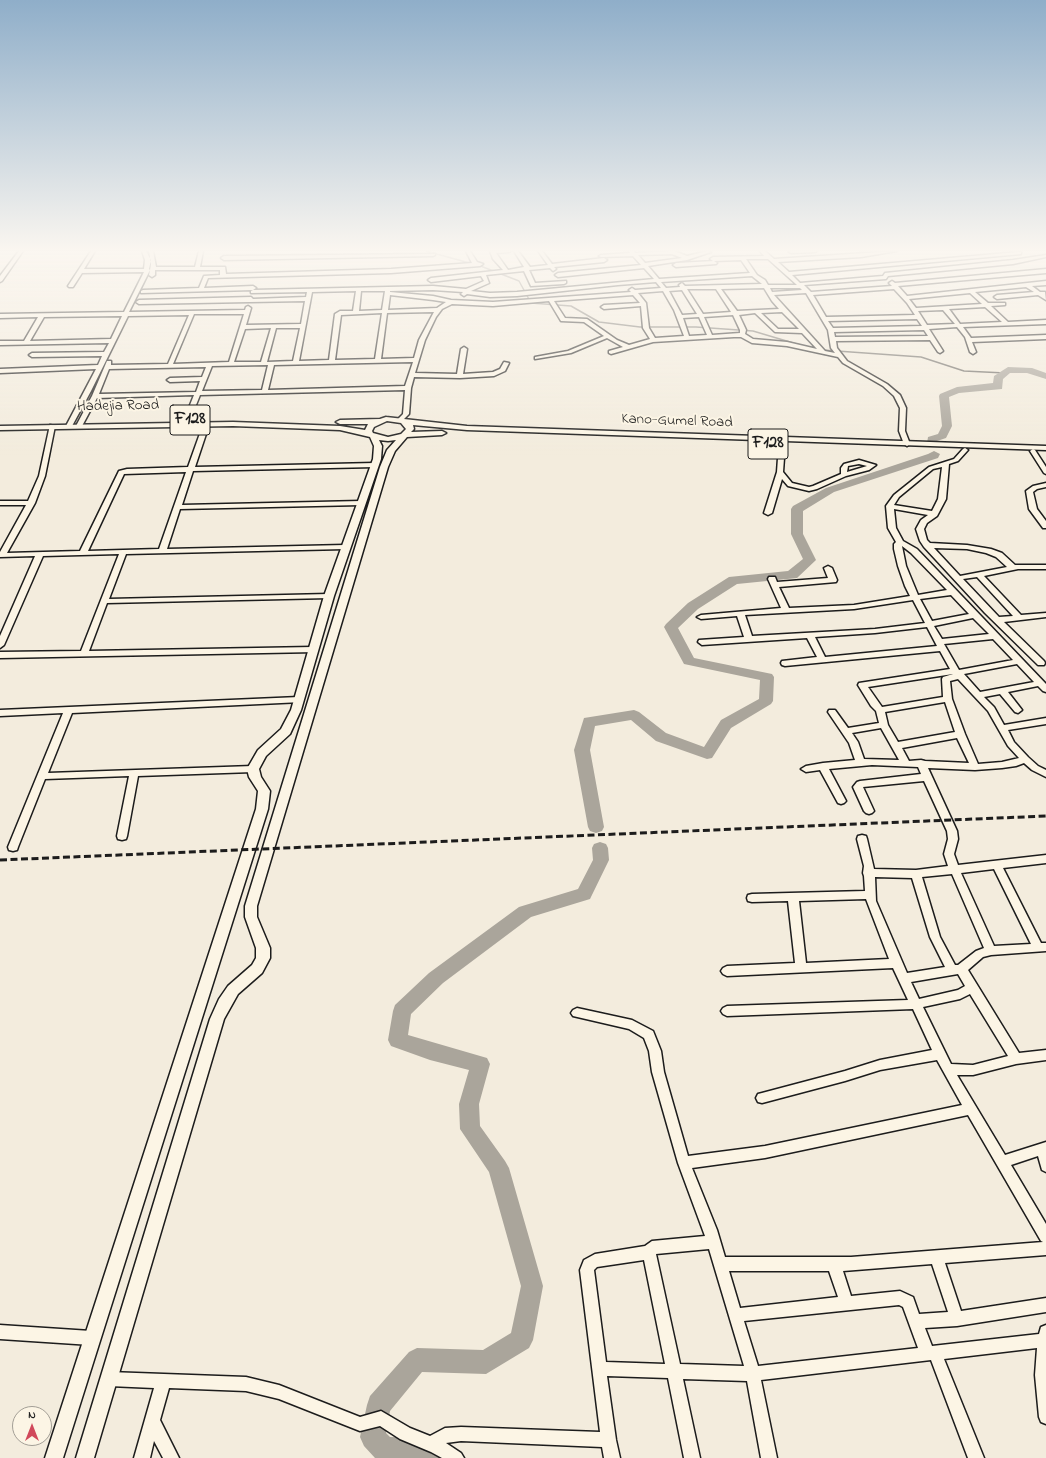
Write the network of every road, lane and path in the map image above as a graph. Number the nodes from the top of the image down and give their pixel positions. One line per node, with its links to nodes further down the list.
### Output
1 (40, 319): 41 (street)
2 (124, 319): 38 (street)
3 (131, 319): 63 (street)
4 (189, 319): 61 (street)
5 (245, 319): 25 (street)
6 (305, 319): 23 (street)
7 (337, 319): 55 (street)
8 (384, 319): 53 (street)
9 (431, 319): 52 (street)
10 (563, 319): 32 (street)
11 (645, 319): 36 (street)
12 (680, 319): 34 (street)
13 (702, 319): 33 (street)
14 (737, 319): 31 (street)
15 (764, 319): 29 (street)
16 (792, 319): 29 (street)
17 (825, 319): 28 (street)
18 (920, 319): 27 (street)
19 (955, 319): 24 (street)
20 (1002, 319): 22 (street)
21 (1046, 322): 30 (street)
22 (1007, 324): 24 (street); 30 (street)
23 (303, 326): 26 (street); 54 (street)
24 (961, 326): 27 (street); 37 (street)
25 (242, 327): 26 (street); 60 (street)
26 (274, 327): 56 (street)
27 (926, 328): 28 (street); 35 (street)
28 (831, 330): 43 (street)
29 (803, 331): 39 (street)
30 (1041, 332): 37 (street)
31 (742, 333): 33 (street); 45 (street)
32 (608, 336): 42 (street); 51 (street)
33 (710, 336): 34 (street)
34 (687, 338): 36 (street)
35 (932, 338): 43 (street); 46 (street)
36 (653, 340): 42 (street)
37 (969, 340): 48 (street)
38 (113, 341): 41 (street); 49 (street)
39 (813, 341): 43 (street); 45 (street)
40 (0, 343): 41 (street)
41 (26, 343)
42 (628, 347): 47 (street)
43 (836, 348): 45 (street); 86 (street)
44 (464, 349): 66 (street)
45 (823, 351)
46 (940, 351)
47 (611, 352)
48 (973, 352)
49 (106, 354): 50 (street); 62 (street)
50 (32, 355)
51 (537, 358)
52 (417, 360): 53 (street); 65 (street)
53 (378, 361): 55 (street)
54 (296, 362): 55 (street); 57 (street)
55 (332, 362)
56 (264, 363): 57 (street); 60 (street)
57 (272, 363): 70 (street)
58 (506, 363): 66 (street)
59 (210, 364): 60 (street); 61 (street); 67 (street)
60 (231, 364)
61 (170, 365): 63 (street)
62 (100, 367): 64 (street); 78 (street)
63 (107, 367): 72 (street)
64 (0, 371)
65 (413, 375): 66 (street); 69 (street)
66 (460, 376)
67 (204, 379): 68 (street); 71 (street)
68 (170, 380)
69 (408, 388): 70 (street); 75 (street)
70 (265, 390): 71 (street)
71 (198, 392): 72 (street); 73 (street)
72 (95, 396): 77 (street)
73 (187, 420): 74 (main road, Hadejia Road / F128); 77 (main road, Hadejia Road / F128)
74 (380, 421): 75 (main road, F128); 82 (main road)
75 (401, 421): 83 (main road); 84 (main road, Kano-Gumel Road / F128)
76 (0, 423): 78 (main road, Hadejia Road / F128)
77 (80, 423): 78 (main road, Hadejia Road / F128); 79 (main road, Hadejia Road / F128)
78 (70, 424): 80 (main road, Hadejia Road / F128)
79 (206, 425): 82 (main road, Hadejia Road / F128); 93 (street)
80 (52, 426): 81 (main road, Hadejia Road / F128); 99 (street)
81 (0, 428)
82 (372, 435): 83 (main road, F128); 92 (main road)
83 (404, 436): 84 (main road, Kano-Gumel Road / F128); 181 (main road)
84 (715, 440): 85 (main road, Kano-Gumel Road / F128); 86 (main road, Kano-Gumel Road / F128)
85 (782, 444): 88 (main road, Kano-Gumel Road / F128); 94 (street)
86 (907, 444): 87 (main road, Kano-Gumel Road / F128)
87 (1046, 448)
88 (965, 450): 89 (main road, Kano-Gumel Road / F128); 91 (street)
89 (1033, 451): 90 (main road, Kano-Gumel Road / F128); 95 (street)
90 (1046, 452)
91 (946, 464): 101 (street); 104 (street)
92 (375, 465): 93 (street); 100 (main road)
93 (190, 470): 102 (street); 110 (street)
94 (780, 472): 96 (street); 103 (street)
95 (1046, 472)
96 (844, 475)
97 (1046, 485): 105 (street)
98 (0, 503): 99 (street)
99 (31, 503): 113 (street)
100 (361, 503): 102 (street); 108 (main road)
101 (890, 506): 104 (street); 106 (street)
102 (178, 507): 109 (street)
103 (768, 513)
104 (934, 514): 107 (street)
105 (1046, 526)
106 (900, 542): 120 (street); 122 (street)
107 (927, 545): 116 (street); 119 (street)
108 (345, 547): 109 (street); 121 (main road)
109 (162, 552): 111 (street)
110 (83, 553): 111 (street); 112 (street)
111 (123, 553): 123 (street)
112 (40, 554): 113 (street); 132 (street)
113 (1, 555)
114 (1045, 564): 116 (street); 118 (street)
115 (828, 568): 124 (street)
116 (1013, 568): 117 (street)
117 (978, 574): 119 (street); 129 (street)
118 (1046, 576)
119 (959, 578): 130 (street)
120 (953, 592): 122 (street); 126 (street)
121 (329, 596): 123 (street); 139 (main road)
122 (915, 596): 124 (street); 131 (street)
123 (104, 601): 140 (street)
124 (786, 611): 125 (street)
125 (740, 613): 128 (street); 135 (street)
126 (975, 615): 131 (street); 134 (street)
127 (1046, 616): 129 (street)
128 (701, 617)
129 (1018, 617): 130 (street)
130 (998, 620): 145 (street)
131 (931, 624): 133 (street); 138 (street)
132 (4, 626): 137 (street)
133 (810, 636): 135 (street); 142 (street)
134 (996, 636): 138 (street); 144 (street)
135 (749, 640): 136 (street)
136 (702, 642)
137 (0, 645)
138 (941, 645): 142 (street); 146 (street)
139 (313, 650): 140 (street); 151 (main road)
140 (84, 653): 141 (street)
141 (0, 655)
142 (822, 659): 143 (street)
143 (785, 663)
144 (1021, 663): 145 (street); 146 (street); 147 (street)
145 (1043, 663)
146 (957, 673): 149 (street); 150 (street); 152 (street)
147 (1042, 682): 148 (street)
148 (1002, 690): 149 (street); 153 (street)
149 (978, 695): 159 (street)
150 (948, 699): 152 (street); 161 (street)
151 (299, 700): 154 (street); 169 (main road)
152 (880, 710): 158 (street)
153 (1018, 710)
154 (68, 711): 156 (street); 173 (street)
155 (832, 712): 160 (street)
156 (0, 713)
157 (1046, 721): 159 (street)
158 (884, 724): 160 (street); 162 (street)
159 (1003, 728): 163 (street)
160 (847, 731): 164 (street)
161 (960, 734): 162 (street); 168 (street)
162 (896, 746): 165 (street)
163 (1025, 759): 168 (street); 172 (street)
164 (860, 762): 165 (street); 167 (street)
165 (905, 762): 166 (street)
166 (921, 763): 168 (street); 174 (street)
167 (823, 766): 170 (street); 175 (street)
168 (976, 767)
169 (253, 770): 171 (street); 180 (main road)
170 (806, 770)
171 (134, 773): 173 (street); 177 (street)
172 (1046, 774)
173 (42, 776): 179 (street)
174 (928, 778): 176 (street); 184 (street)
175 (841, 801)
176 (869, 811)
177 (122, 836)
178 (862, 839): 185 (street)
179 (13, 847)
180 (248, 853): 181 (main road); 225 (main road)
181 (268, 854): 230 (main road)
182 (1046, 859): 183 (street)
183 (997, 865): 184 (street); 190 (street)
184 (955, 870): 186 (street); 191 (street)
185 (868, 873): 186 (street); 187 (street)
186 (916, 874): 194 (street)
187 (869, 895): 188 (street); 192 (street)
188 (793, 896): 189 (street); 193 (street)
189 (752, 898)
190 (1042, 947): 191 (street)
191 (991, 951): 194 (street)
192 (897, 963): 193 (street); 196 (street)
193 (802, 968): 195 (street)
194 (957, 970): 196 (street); 197 (street)
195 (727, 971)
196 (905, 978): 198 (street)
197 (972, 988): 198 (street); 203 (street)
198 (917, 1004): 199 (street); 201 (street)
199 (727, 1011)
200 (577, 1013): 209 (street)
201 (939, 1054): 204 (street); 205 (street)
202 (1046, 1055): 203 (street)
203 (1016, 1059): 204 (street)
204 (947, 1068): 206 (street)
205 (762, 1098)
206 (970, 1109): 208 (street); 209 (street)
207 (1045, 1149): 208 (street); 210 (street)
208 (1003, 1161): 211 (street)
209 (684, 1163): 212 (street)
210 (1046, 1166)
211 (1046, 1236)
212 (714, 1242): 214 (street); 216 (street)
213 (1046, 1248): 215 (street)
214 (649, 1252): 227 (street); 228 (street)
215 (936, 1258): 217 (street); 221 (street)
216 (721, 1264): 217 (street); 220 (street)
217 (834, 1264): 218 (street)
218 (847, 1304): 220 (street); 222 (street)
219 (1046, 1305): 221 (street)
220 (736, 1315): 229 (street)
221 (957, 1319): 222 (street)
222 (916, 1321): 226 (street)
223 (0, 1332): 225 (street)
224 (1045, 1336): 226 (street); 232 (street)
225 (91, 1338): 236 (main road)
226 (931, 1353): 229 (street); 244 (street)
227 (599, 1369): 228 (street); 234 (street)
228 (673, 1371): 229 (street); 242 (street)
229 (753, 1374): 243 (street)
230 (109, 1379): 231 (street); 237 (main road)
231 (163, 1382): 233 (street); 235 (street)
232 (1046, 1417)
233 (152, 1420): 238 (street); 239 (street)
234 (608, 1440): 235 (street); 241 (street)
235 (436, 1446): 240 (street)
236 (54, 1458)
237 (85, 1458)
238 (142, 1458)
239 (171, 1458)
240 (456, 1458)
241 (612, 1458)
242 (692, 1458)
243 (769, 1458)
244 (976, 1458)

